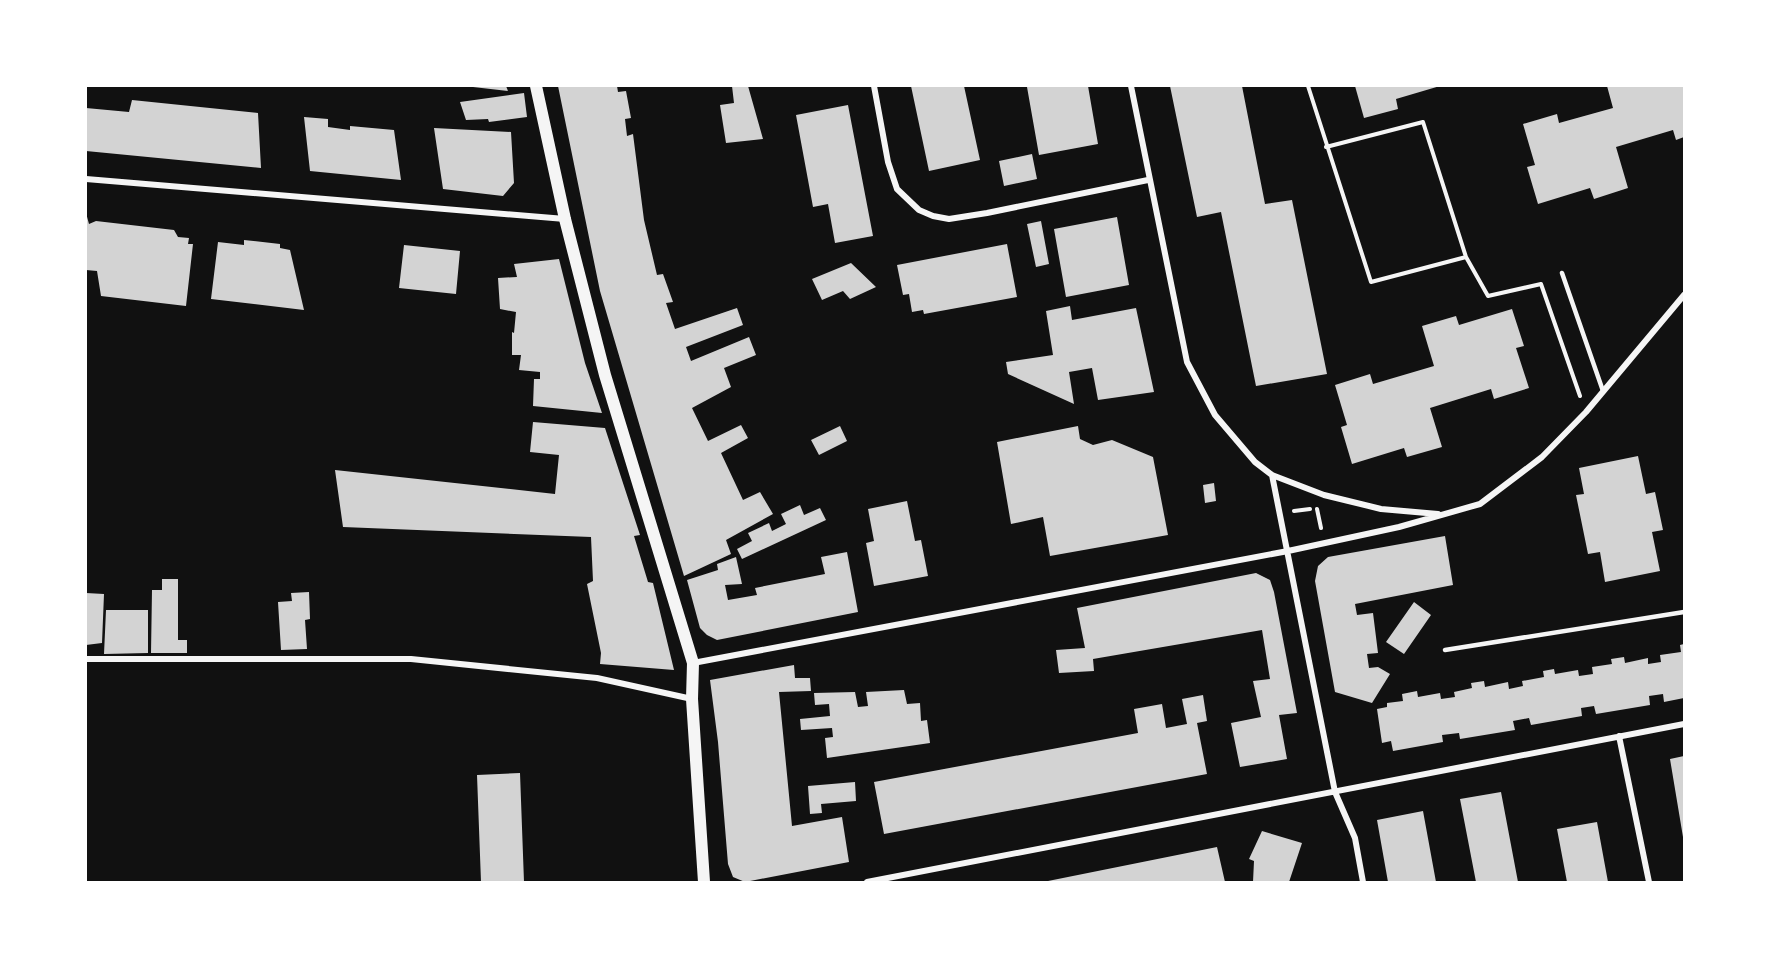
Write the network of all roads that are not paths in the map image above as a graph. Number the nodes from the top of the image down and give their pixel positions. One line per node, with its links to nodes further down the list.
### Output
1 (536, 86): 6 (main road)
2 (874, 86): 5 (street)
3 (1131, 86): 5 (street)
4 (86, 179): 6 (street)
5 (1148, 180): 10 (street)
6 (565, 219): 16 (main road)
7 (1562, 273): 9 (lane)
8 (1684, 295): 9 (street)
9 (1603, 391): 11 (street)
10 (1272, 475): 11 (street); 12 (street)
11 (1444, 514): 12 (street)
12 (1288, 551): 16 (street); 20 (street)
13 (1684, 612): 14 (lane)
14 (1445, 650)
15 (86, 659): 17 (street)
16 (693, 663): 17 (main road)
17 (692, 699): 21 (main road)
18 (1684, 724): 19 (street)
19 (1619, 736): 20 (street); 24 (street)
20 (1335, 792): 22 (street); 23 (street)
21 (704, 882)
22 (867, 882)
23 (1363, 882)
24 (1649, 882)

